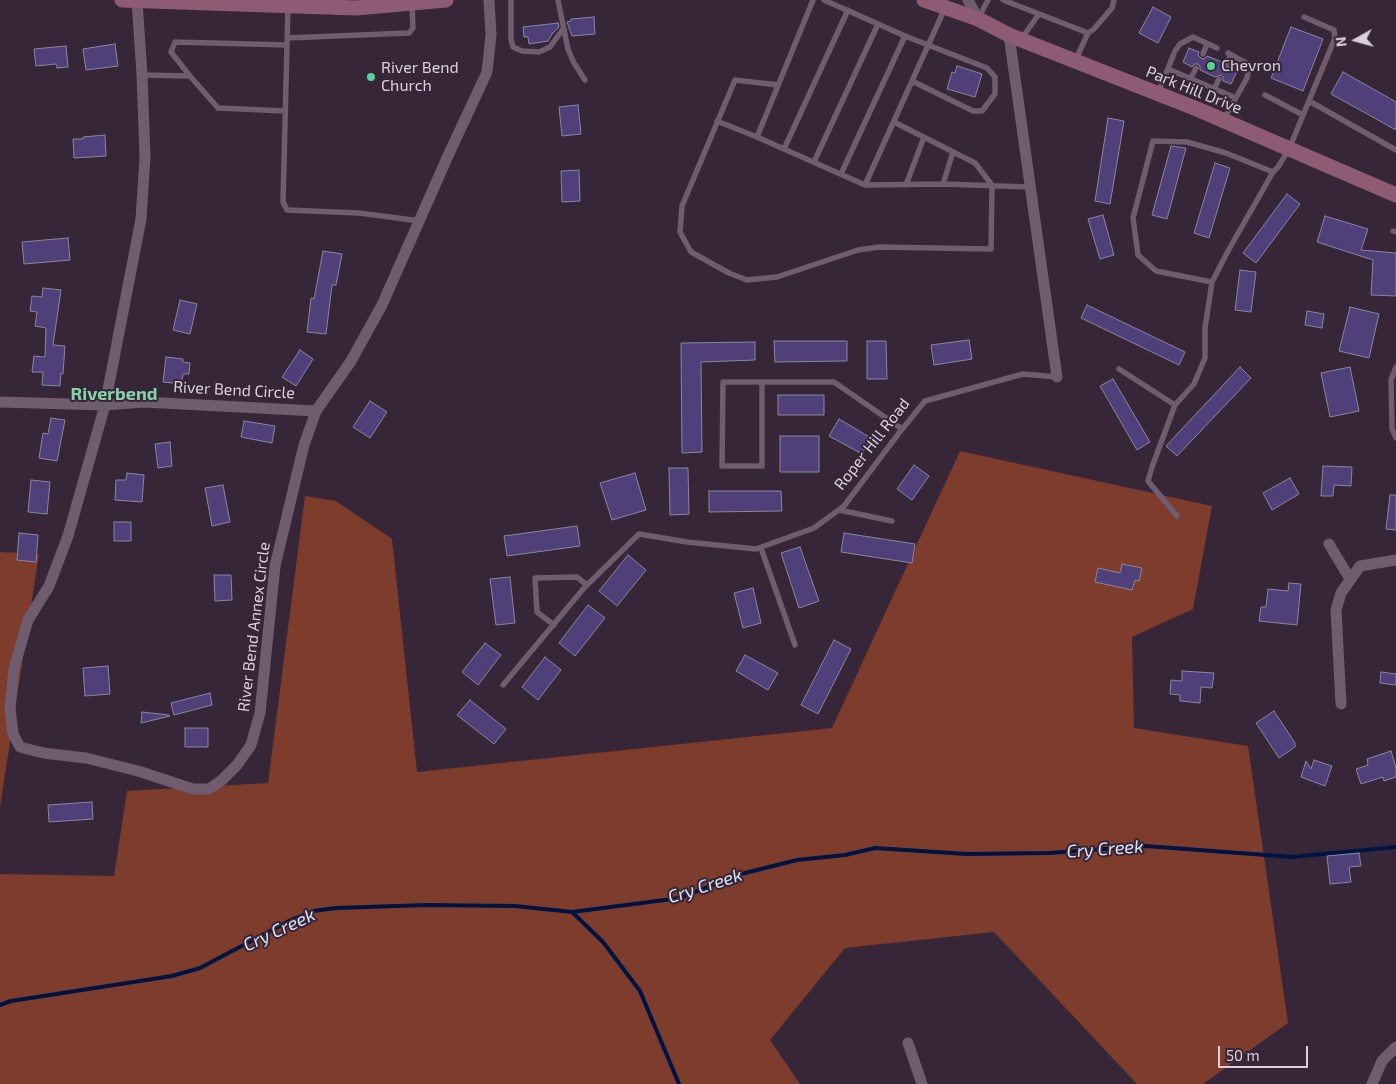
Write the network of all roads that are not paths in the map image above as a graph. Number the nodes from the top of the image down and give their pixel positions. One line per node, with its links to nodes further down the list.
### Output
1 (122, 0): 13 (main road)
2 (442, 0): 14 (main road)
3 (489, 0): 68 (street, River Bend Circle)
4 (511, 0): 22 (lane)
5 (558, 0): 22 (lane)
6 (813, 0): 42 (lane)
7 (824, 0): 17 (lane)
8 (924, 0): 16 (main road, Park Hill Drive)
9 (968, 0): 20 (street)
10 (988, 0): 20 (lane)
11 (1003, 0): 18 (lane)
12 (1114, 0): 23 (lane)
13 (137, 1): 15 (main road); 36 (street)
14 (412, 3): 15 (main road); 26 (lane)
15 (288, 6): 26 (lane)
16 (945, 8): 20 (main road, Park Hill Drive); 27 (lane)
17 (848, 10): 21 (lane); 55 (lane)
18 (1039, 14): 23 (lane); 25 (lane)
19 (1304, 17): 47 (lane)
20 (978, 19): 25 (main road, Park Hill Drive)
21 (878, 24): 24 (lane); 59 (lane)
22 (563, 29): 40 (lane)
23 (1088, 33): 32 (lane)
24 (905, 36): 27 (lane); 61 (lane)
25 (1015, 37): 32 (main road, Park Hill Drive); 66 (street, Roper Hill Road)
26 (287, 38): 29 (lane)
27 (929, 44): 41 (lane); 41 (lane)
28 (1207, 44): 30 (lane); 31 (lane); 35 (lane)
29 (287, 45): 37 (lane); 48 (lane)
30 (1216, 48)
31 (1202, 54)
32 (1075, 61): 44 (main road, Park Hill Drive)
33 (1226, 64): 46 (lane)
34 (1196, 68): 38 (lane)
35 (1168, 69): 38 (lane); 44 (lane)
36 (142, 76): 37 (lane); 76 (street)
37 (190, 76): 48 (lane)
38 (1191, 78): 43 (lane)
39 (1219, 79): 43 (lane)
40 (585, 80)
41 (912, 81): 52 (lane)
42 (778, 85): 51 (lane); 53 (lane)
43 (1214, 88): 46 (lane)
44 (1158, 93): 50 (main road, Park Hill Drive)
45 (1265, 95): 49 (lane)
46 (1236, 98): 50 (lane)
47 (1309, 101): 49 (lane); 57 (lane)
48 (285, 111): 68 (lane)
49 (1303, 115): 56 (lane)
50 (1223, 120): 56 (main road, Park Hill Drive)
51 (717, 121): 53 (lane); 65 (lane)
52 (894, 122): 54 (lane); 63 (lane)
53 (757, 137): 55 (lane)
54 (924, 137): 58 (lane); 64 (lane)
55 (784, 149): 59 (lane)
56 (1289, 149): 60 (lane); 67 (main road, Park Hill Drive)
57 (1396, 150)
58 (953, 152): 62 (lane); 65 (lane)
59 (814, 162): 61 (lane)
60 (1273, 172): 69 (lane); 69 (lane)
61 (841, 174): 63 (lane)
62 (943, 184): 64 (lane); 65 (lane)
63 (865, 185): 64 (lane)
64 (906, 185)
65 (992, 185): 66 (lane)
66 (1030, 187): 72 (street, Roper Hill Road)
67 (1396, 196)
68 (420, 221): 77 (street, River Bend Circle)
69 (1212, 282): 75 (lane)
70 (1396, 367): 79 (lane)
71 (1119, 369): 75 (lane)
72 (1057, 377): 78 (lane, Roper Hill Road)
73 (762, 382): 73 (lane); 78 (lane)
74 (0, 402): 76 (street, River Bend Circle)
75 (1175, 404): 81 (lane)
76 (105, 405): 77 (street, River Bend Circle); 77 (street, River Bend Annex Circle)
77 (316, 411)
78 (902, 428): 80 (lane, Roper Hill Road)
79 (1396, 438)
80 (839, 510): 82 (lane); 84 (lane, Roper Hill Road)
81 (1176, 516)
82 (892, 521)
83 (1329, 544): 86 (street)
84 (761, 548): 87 (lane, Roper Hill Road); 89 (lane)
85 (1396, 560): 86 (street)
86 (1350, 578): 91 (street)
87 (586, 585): 88 (lane, Roper Hill Road); 88 (lane)
88 (554, 625): 90 (lane, Roper Hill Road)
89 (795, 645)
90 (503, 685)
91 (1341, 704)
92 (908, 1043): 94 (street)
93 (1396, 1047): 95 (street)
94 (922, 1084)
95 (1372, 1084)

